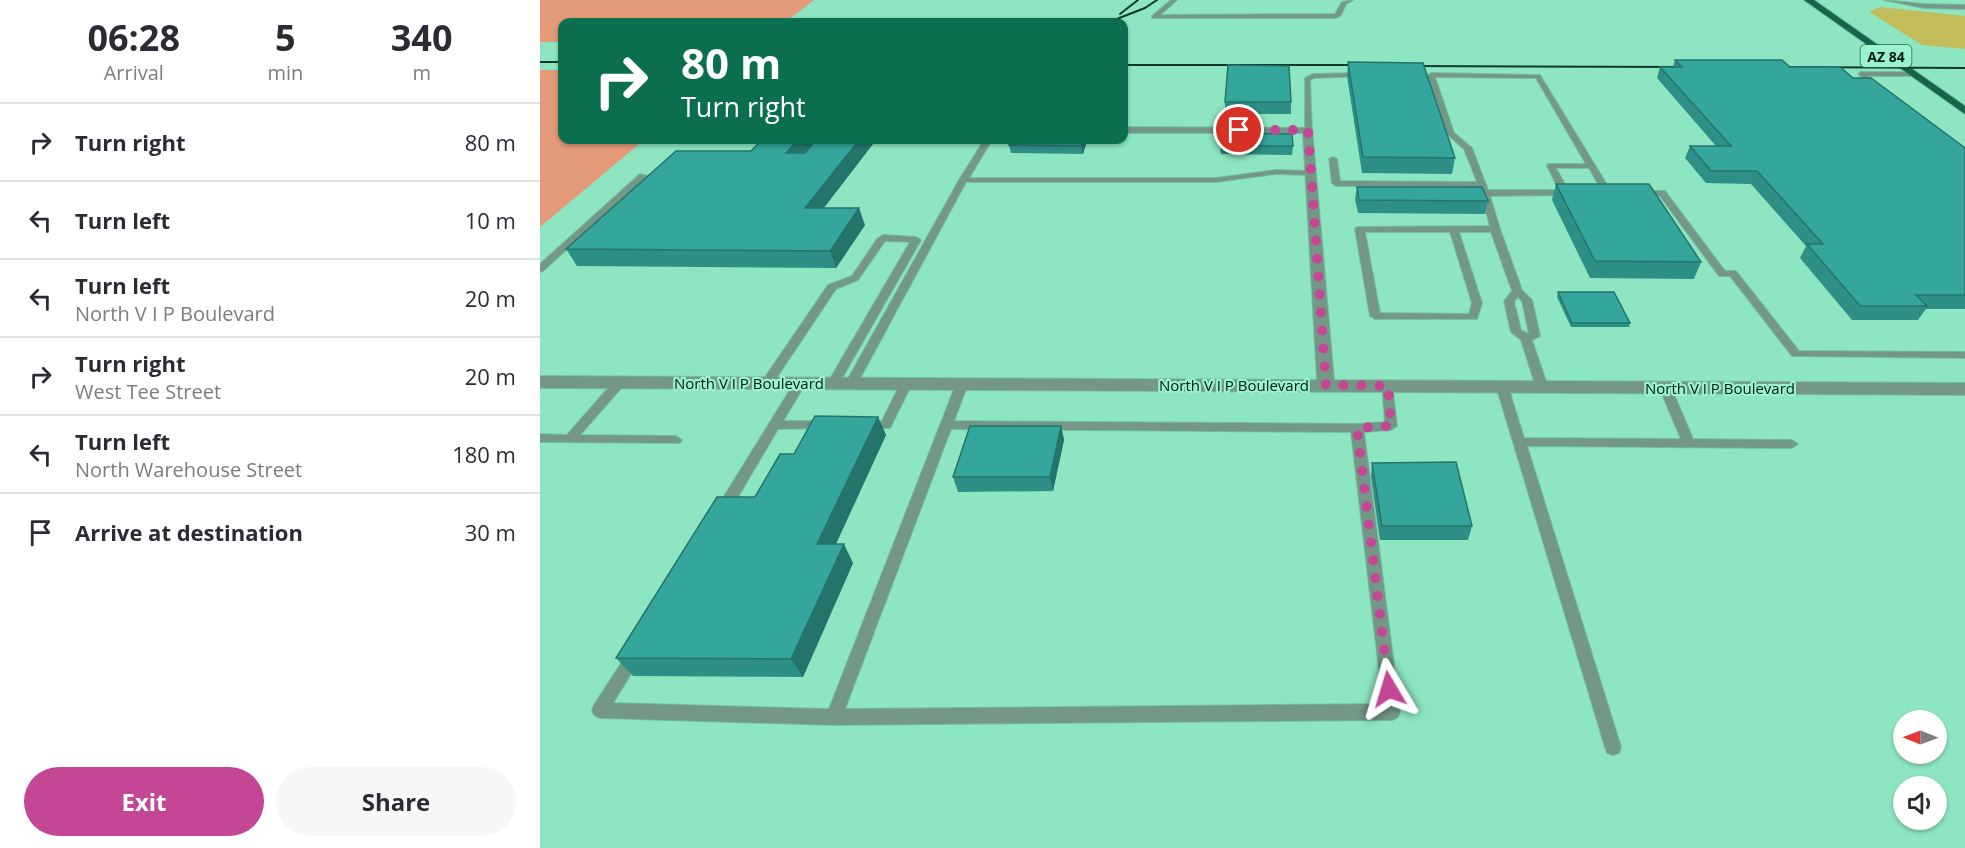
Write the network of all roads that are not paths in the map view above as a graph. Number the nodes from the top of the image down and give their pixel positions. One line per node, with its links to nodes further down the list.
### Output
1 (1174, 0): 2 (lane)
2 (1350, 0)
3 (1808, 0): 7 (main road, AZ 84)
4 (1887, 0): 5 (lane)
5 (1965, 7)
6 (1369, 74): 13 (lane)
7 (1911, 74): 10 (lane); 11 (main road, AZ 84)
8 (1419, 75): 9 (lane)
9 (1431, 75): 16 (lane); 20 (lane)
10 (1890, 95)
11 (1965, 111)
12 (1128, 130): 13 (street)
13 (1308, 130): 17 (street)
14 (986, 144): 19 (lane)
15 (1333, 159): 20 (lane)
16 (1591, 166): 21 (lane); 28 (lane)
17 (1311, 172): 19 (lane); 37 (street)
18 (643, 176): 25 (lane)
19 (963, 180): 34 (lane)
20 (1484, 189): 21 (lane); 24 (lane)
21 (1565, 193): 22 (lane)
22 (1576, 193)
23 (1454, 229): 23 (lane); 24 (lane)
24 (1495, 229): 26 (lane)
25 (540, 269)
26 (1517, 291): 27 (lane); 27 (lane)
27 (1526, 338): 40 (lane)
28 (1965, 355)
29 (540, 382): 30 (street, North V I P Boulevard)
30 (619, 383): 31 (street, North V I P Boulevard); 47 (lane)
31 (766, 383): 32 (street, North V I P Boulevard); 33 (lane)
32 (800, 383): 33 (street, North V I P Boulevard); 43 (lane)
33 (833, 384): 34 (street, North V I P Boulevard)
34 (851, 384): 35 (street, North V I P Boulevard)
35 (906, 384): 36 (street, North V I P Boulevard); 43 (lane)
36 (962, 384): 37 (street, North V I P Boulevard); 44 (lane)
37 (1326, 385): 38 (street, North V I P Boulevard)
38 (1388, 386): 39 (street, North V I P Boulevard); 45 (lane)
39 (1502, 386): 40 (street, North V I P Boulevard); 49 (lane)
40 (1542, 387): 41 (street, North V I P Boulevard)
41 (1665, 387): 42 (street, North V I P Boulevard); 50 (lane)
42 (1965, 389)
43 (775, 425): 52 (lane)
44 (947, 425): 45 (lane); 54 (lane)
45 (1357, 428): 54 (lane)
46 (540, 438): 47 (lane)
47 (570, 438): 48 (lane)
48 (676, 440)
49 (1519, 442): 50 (lane); 55 (lane)
50 (1689, 444): 51 (lane)
51 (1792, 444)
52 (713, 526)
53 (644, 639): 54 (lane)
54 (834, 717)
55 (1612, 747)

